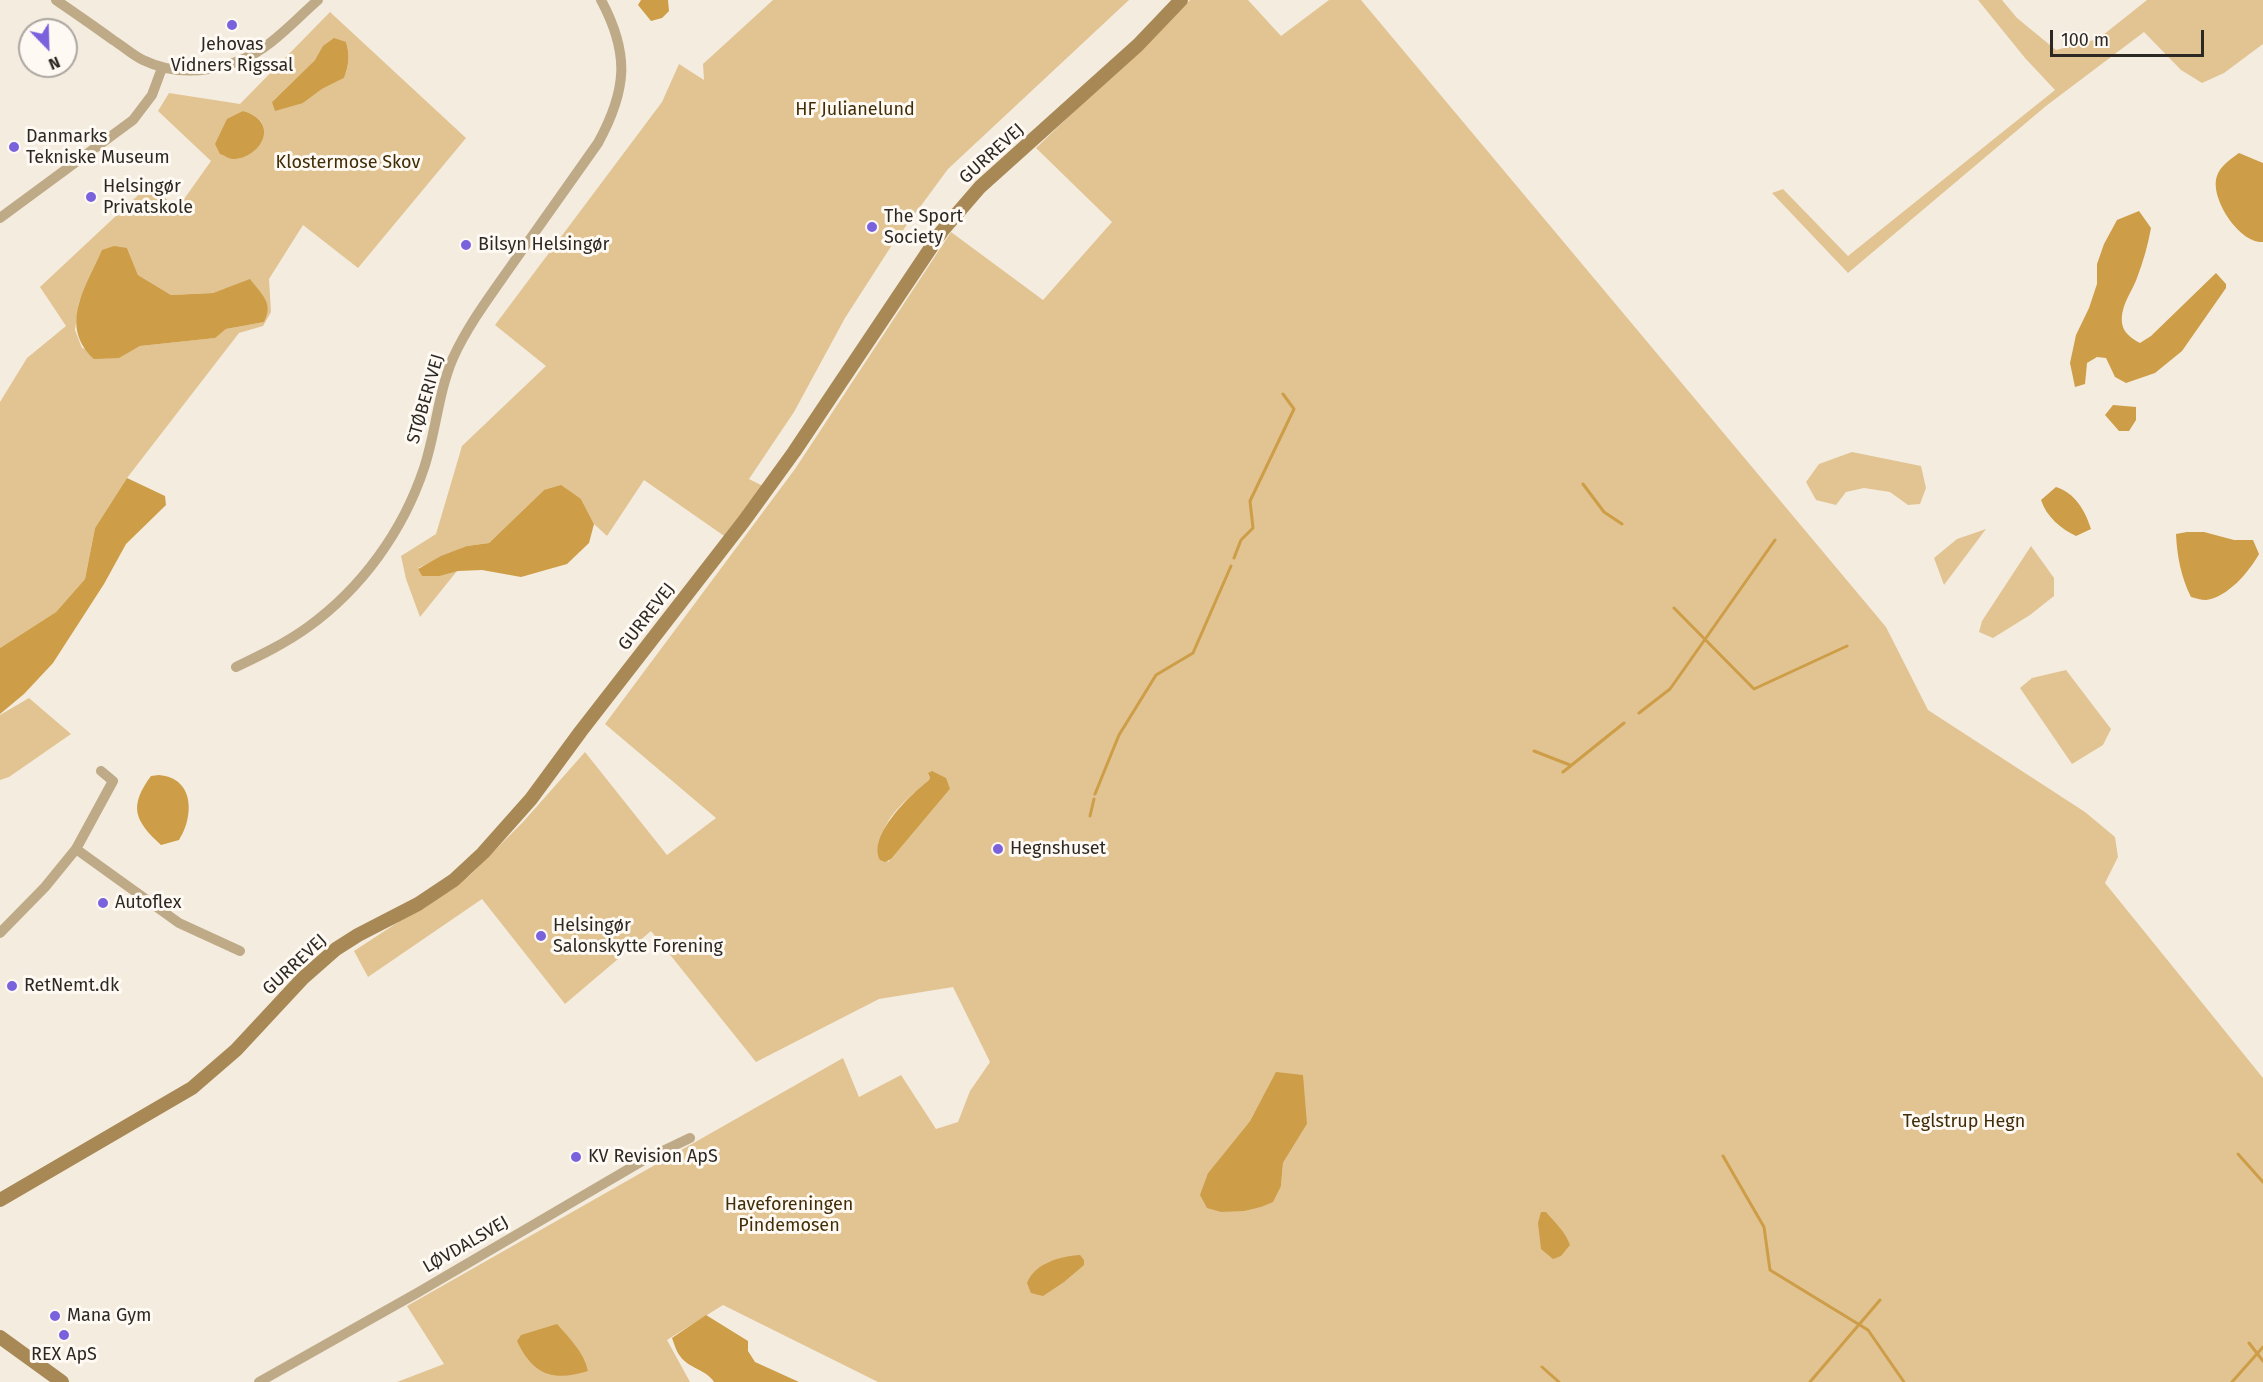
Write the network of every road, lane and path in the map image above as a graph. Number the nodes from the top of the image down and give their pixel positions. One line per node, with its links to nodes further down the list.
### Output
1 (56, 0): 5 (street)
2 (318, 0): 5 (street)
3 (601, 0): 7 (street, STØBERIVEJ)
4 (1181, 0): 13 (street, GURREVEJ)
5 (162, 68): 6 (street)
6 (0, 218)
7 (236, 668)
8 (101, 771): 9 (street)
9 (76, 849): 10 (street); 11 (street)
10 (0, 933)
11 (240, 951)
12 (690, 1138): 20 (street, LØVDALSVEJ)
13 (58, 1166): 14 (street, GURREVEJ); 15 (street, GURREVEJ)
14 (0, 1192)
15 (0, 1200)
16 (0, 1337): 18 (street)
17 (0, 1342): 18 (street)
18 (18, 1350): 19 (street)
19 (62, 1382)
20 (259, 1382)

